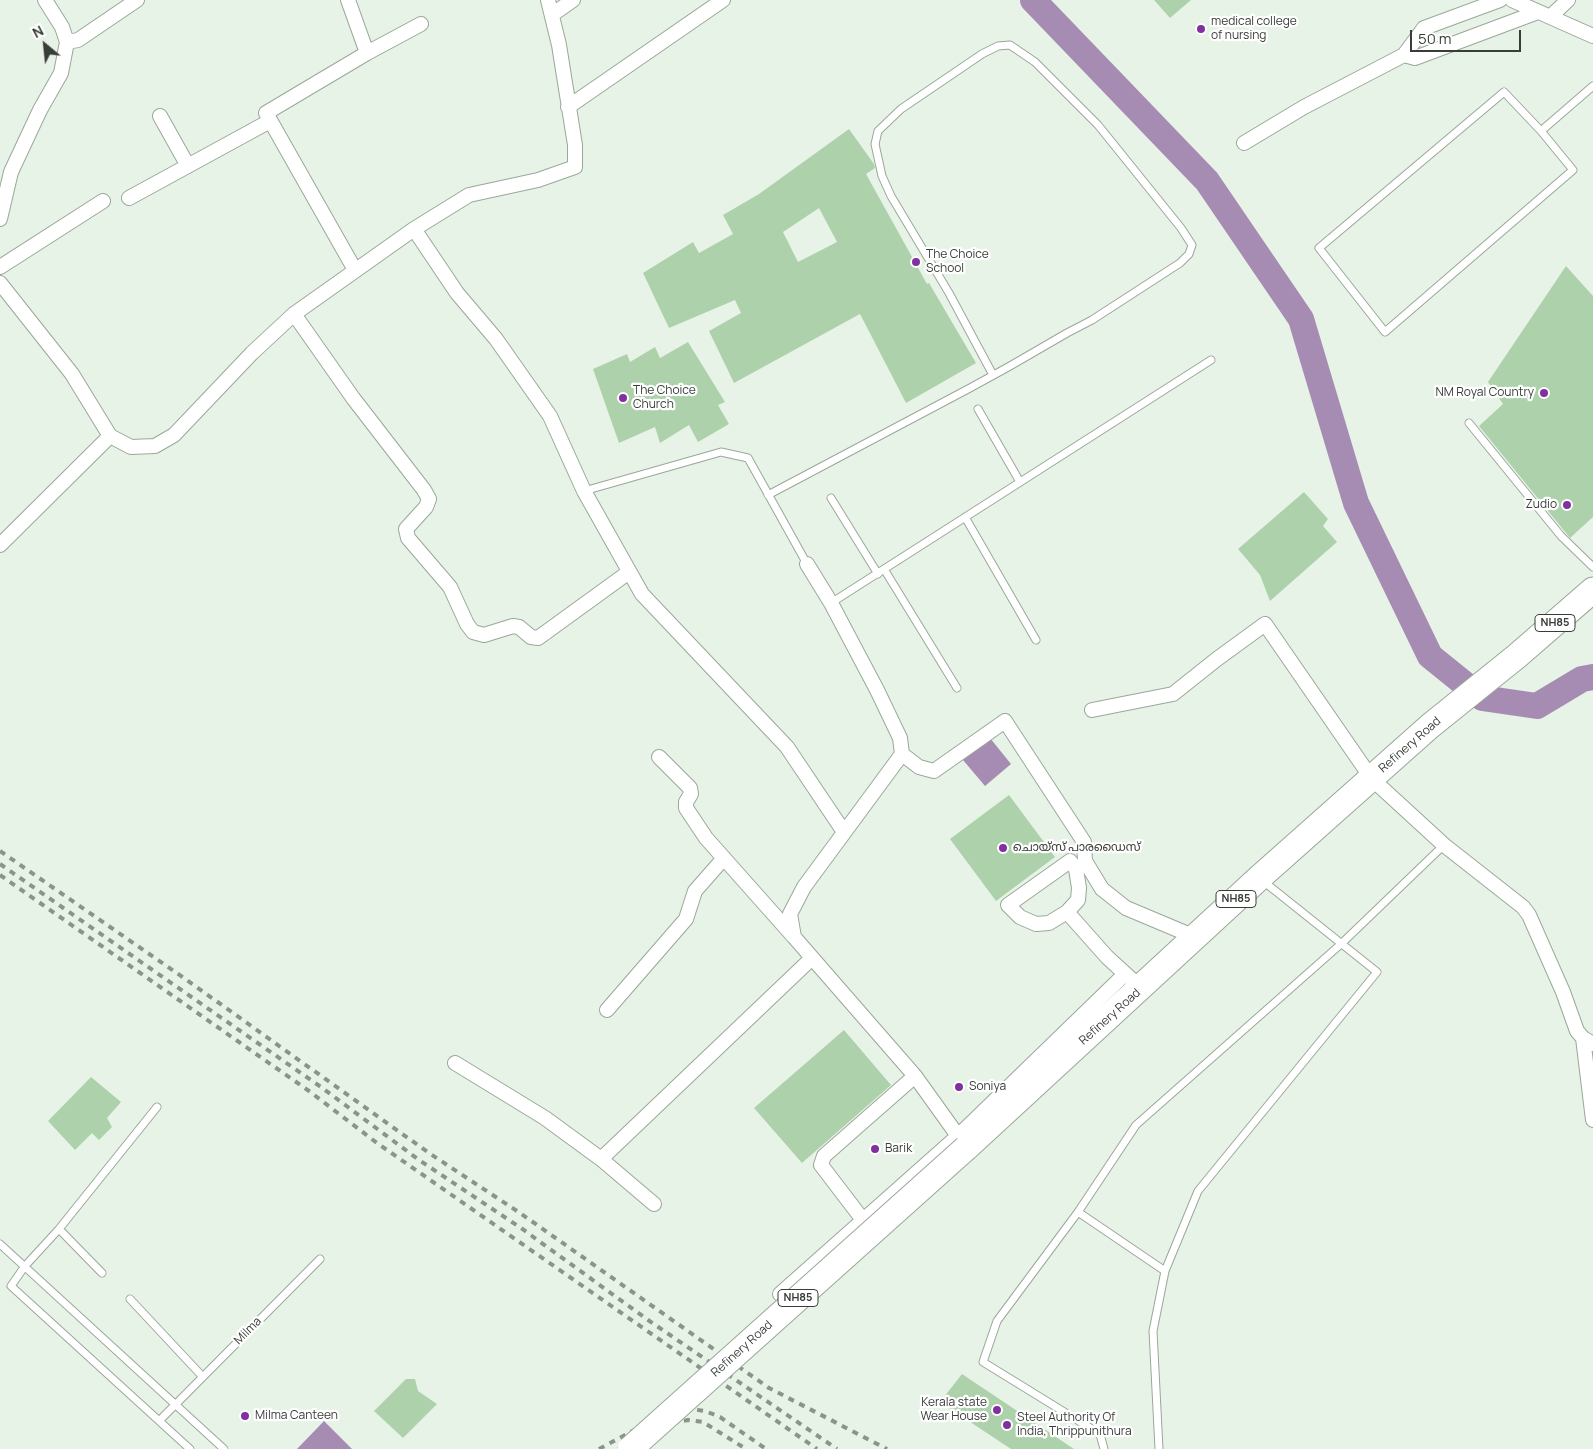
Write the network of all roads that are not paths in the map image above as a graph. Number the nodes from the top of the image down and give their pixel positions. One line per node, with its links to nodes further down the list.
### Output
1 (45, 0): 14 (street)
2 (137, 0): 14 (street)
3 (348, 0): 15 (street)
4 (548, 0): 10 (street)
5 (573, 0): 10 (street)
6 (723, 0): 18 (street)
7 (1500, 0): 16 (street)
8 (1512, 0): 11 (street)
9 (1568, 0): 11 (street)
10 (553, 14): 18 (street)
11 (1544, 14): 13 (street); 16 (street)
12 (421, 24): 15 (street)
13 (1593, 36)
14 (67, 42): 26 (street)
15 (367, 53): 20 (street)
16 (1404, 55): 22 (street)
17 (1593, 86): 21 (lane)
18 (568, 107): 27 (street)
19 (160, 116): 23 (street)
20 (270, 121): 23 (street); 29 (street)
21 (1541, 131): 21 (lane)
22 (1244, 143)
23 (188, 166): 24 (street)
24 (129, 198)
25 (103, 201): 28 (street)
26 (0, 220)
27 (414, 229): 29 (street); 38 (street)
28 (0, 267)
29 (355, 270): 31 (street)
30 (0, 283): 36 (street)
31 (294, 314): 36 (street); 46 (street)
32 (1211, 360): 37 (lane)
33 (993, 375): 33 (lane); 39 (lane)
34 (978, 409): 37 (lane)
35 (1469, 423): 44 (lane)
36 (110, 436): 42 (street)
37 (1020, 482): 41 (lane)
38 (584, 490): 39 (lane); 46 (street)
39 (768, 495): 43 (lane)
40 (831, 498): 47 (lane)
41 (965, 517): 45 (lane); 50 (lane)
42 (0, 544)
43 (806, 564): 49 (street)
44 (1593, 567)
45 (884, 569): 47 (lane); 51 (lane)
46 (629, 572): 56 (street)
47 (878, 574): 49 (lane)
48 (1593, 590): 55 (highway, Refinery Road / NH85)
49 (832, 603): 53 (street)
50 (1036, 640)
51 (957, 688)
52 (1092, 710): 55 (street)
53 (902, 754): 56 (street); 62 (street)
54 (659, 757): 58 (street)
55 (1376, 775): 57 (street); 59 (highway, Refinery Road / NH85)
56 (844, 832): 61 (street)
57 (1444, 845): 63 (lane); 67 (street)
58 (724, 858): 61 (street); 66 (street)
59 (1259, 878): 62 (highway, Refinery Road / NH85); 63 (lane)
60 (1067, 912): 60 (street); 65 (street)
61 (794, 937): 64 (street)
62 (1195, 937): 65 (highway, Refinery Road / NH85)
63 (1340, 944): 75 (lane); 81 (lane)
64 (811, 959): 69 (street); 73 (street)
65 (1133, 981): 72 (street); 90 (highway, Refinery Road / NH85, bridge)
66 (607, 1010)
67 (1588, 1041): 71 (street)
68 (455, 1063): 73 (street)
69 (915, 1076): 72 (street); 76 (street)
70 (157, 1107): 77 (lane)
71 (1593, 1120)
72 (958, 1136): 76 (street)
73 (601, 1159): 74 (street)
74 (654, 1204)
75 (1078, 1212): 81 (lane); 91 (lane)
76 (863, 1220): 83 (street)
77 (59, 1229): 80 (lane); 82 (lane)
78 (0, 1244): 80 (lane)
79 (320, 1259): 85 (lane, Milma)
80 (25, 1266): 86 (lane); 87 (lane)
81 (1165, 1271): 92 (lane)
82 (102, 1273)
83 (780, 1294)
84 (130, 1299): 85 (lane)
85 (202, 1376): 86 (lane, Milma)
86 (175, 1403): 87 (lane, Milma); 89 (lane)
87 (160, 1420): 88 (lane)
88 (190, 1449)
89 (224, 1449)
90 (630, 1449)
91 (1104, 1449)
92 (1159, 1449)

